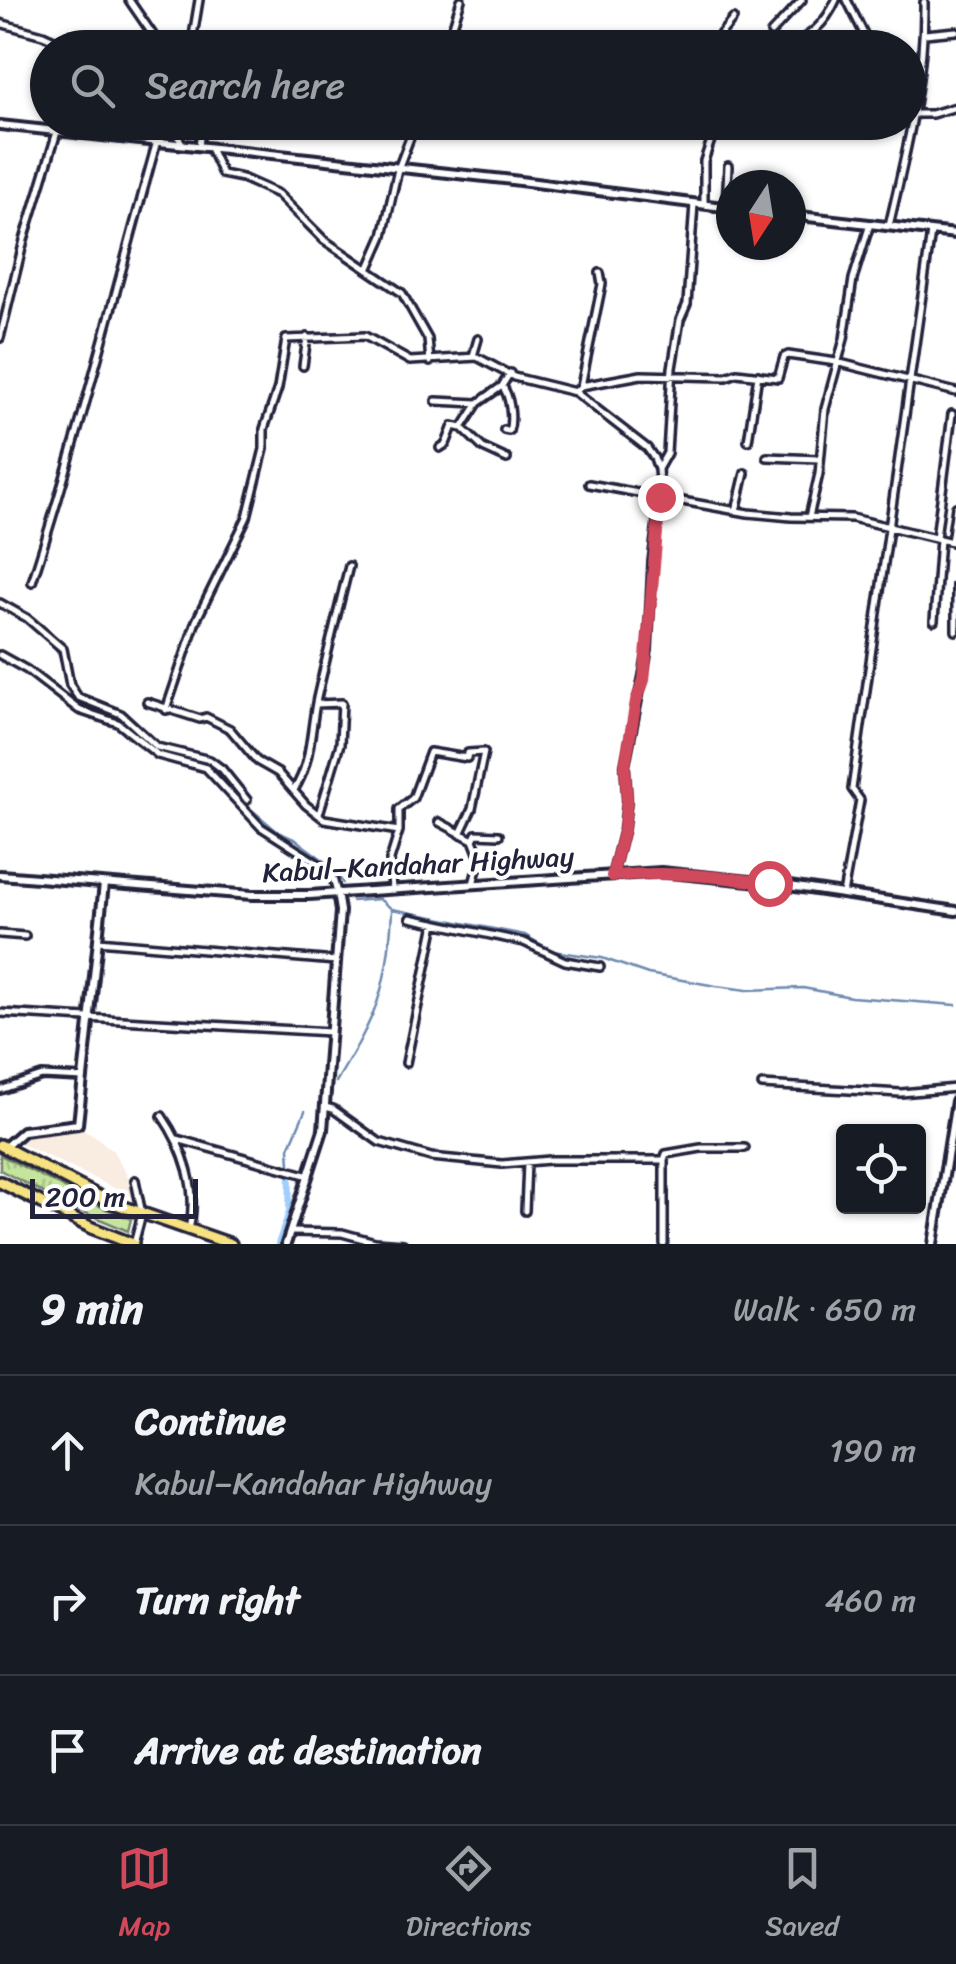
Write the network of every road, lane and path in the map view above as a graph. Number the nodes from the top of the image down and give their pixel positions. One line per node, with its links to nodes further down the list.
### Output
1 (130, 0): 10 (street)
2 (199, 0): 11 (street)
3 (461, 0): 12 (street)
4 (802, 0): 14 (street)
5 (836, 0): 15 (street)
6 (847, 0): 16 (street)
7 (924, 2): 17 (street)
8 (733, 18): 13 (street)
9 (0, 24): 19 (street)
10 (150, 30)
11 (194, 30)
12 (452, 30)
13 (724, 30)
14 (774, 30)
15 (816, 30)
16 (862, 30)
17 (924, 30)
18 (956, 31): 20 (street)
19 (30, 32)
20 (926, 34)
21 (956, 107): 22 (street)
22 (926, 114)
23 (0, 125): 24 (main road)
24 (30, 129)
25 (55, 140): 49 (street)
26 (145, 140): 32 (main road)
27 (180, 140): 33 (street)
28 (200, 140): 34 (street)
29 (409, 140): 37 (street)
30 (712, 140): 40 (street)
31 (909, 140): 44 (street)
32 (156, 141): 33 (main road); 84 (street)
33 (183, 144): 34 (main road)
34 (199, 146): 35 (main road)
35 (210, 148): 37 (main road); 47 (street)
36 (728, 166): 38 (street)
37 (398, 169): 39 (main road); 47 (street)
38 (728, 170)
39 (694, 204): 40 (main road); 57 (street)
40 (704, 204): 41 (main road)
41 (716, 206)
42 (806, 217): 43 (main road)
43 (870, 224): 44 (main road); 54 (street)
44 (889, 226): 45 (main road)
45 (932, 231): 46 (main road); 59 (street)
46 (956, 234)
47 (368, 270): 53 (street)
48 (600, 273): 61 (street)
49 (0, 334)
50 (306, 337): 53 (street); 55 (street); 92 (street)
51 (478, 339): 52 (street)
52 (473, 356): 53 (street); 56 (street)
53 (430, 362)
54 (836, 362): 58 (street); 59 (street); 72 (street)
55 (303, 366)
56 (510, 373): 60 (street); 61 (street)
57 (673, 374): 58 (street); 61 (street); 73 (street)
58 (758, 375): 68 (street)
59 (911, 383): 62 (street); 80 (street)
60 (502, 386): 64 (street); 67 (street)
61 (578, 389): 73 (street)
62 (956, 392)
63 (436, 401): 64 (street)
64 (478, 403): 66 (street)
65 (952, 414): 81 (street)
66 (462, 428): 69 (street); 71 (street)
67 (504, 430)
68 (748, 441)
69 (440, 448)
70 (768, 456): 72 (street)
71 (508, 459)
72 (820, 459): 79 (street)
73 (658, 469): 76 (street)
74 (745, 473): 78 (street)
75 (589, 484): 76 (street)
76 (660, 497): 78 (street); 105 (street)
77 (956, 507): 82 (street)
78 (736, 511): 79 (street)
79 (809, 517): 80 (street)
80 (890, 525): 81 (street); 110 (street)
81 (938, 538): 82 (street); 87 (street)
82 (953, 543)
83 (349, 566): 91 (street)
84 (32, 582)
85 (956, 585): 88 (street)
86 (0, 603): 93 (street)
87 (934, 621)
88 (956, 631)
89 (0, 655): 93 (street)
90 (146, 702): 92 (street)
91 (316, 704): 96 (street); 98 (street)
92 (166, 710): 96 (street)
93 (156, 750): 94 (street); 95 (street)
94 (211, 760): 95 (street); 97 (street)
95 (208, 770): 109 (street)
96 (294, 790): 98 (street)
97 (247, 800)
98 (319, 814): 100 (street)
99 (439, 822): 101 (street)
100 (400, 830): 101 (street); 108 (street)
101 (460, 834): 103 (street)
102 (499, 836): 103 (street)
103 (473, 840): 107 (street)
104 (0, 876): 106 (main road, Kabul–Kandahar Highway)
105 (612, 876): 107 (main road, Kabul–Kandahar Highway); 110 (main road, Kabul–Kandahar Highway)
106 (104, 884): 109 (main road, Kabul–Kandahar Highway); 116 (main road)
107 (472, 884): 108 (main road, Kabul–Kandahar Highway)
108 (392, 890): 109 (main road, Kabul–Kandahar Highway)
109 (338, 893): 117 (main road)
110 (843, 894): 111 (main road, Kabul–Kandahar Highway)
111 (956, 910)
112 (410, 918): 113 (street)
113 (434, 924): 118 (street); 122 (street)
114 (0, 934): 115 (street)
115 (25, 936)
116 (98, 941): 117 (street); 120 (main road)
117 (336, 961): 121 (main road)
118 (600, 967)
119 (0, 1013): 120 (street)
120 (89, 1018): 121 (street); 123 (main road)
121 (330, 1032): 128 (main road)
122 (406, 1063)
123 (83, 1078): 126 (street); 131 (main road)
124 (762, 1085): 125 (street)
125 (956, 1088)
126 (0, 1090)
127 (956, 1100): 147 (main road)
128 (325, 1107): 134 (street); 135 (main road)
129 (162, 1116): 130 (street)
130 (178, 1139): 135 (street); 140 (street)
131 (3, 1146): 139 (highway)
132 (745, 1148): 133 (street)
133 (664, 1160): 134 (street); 146 (street)
134 (527, 1163): 138 (street)
135 (310, 1176): 141 (main road)
136 (135, 1180): 139 (street)
137 (0, 1182): 142 (highway)
138 (525, 1211)
139 (142, 1214): 140 (highway); 142 (street)
140 (189, 1229): 143 (highway)
141 (291, 1232): 144 (main road); 145 (street)
142 (133, 1244)
143 (232, 1244)
144 (286, 1244)
145 (403, 1244)
146 (664, 1244)
147 (934, 1244)

